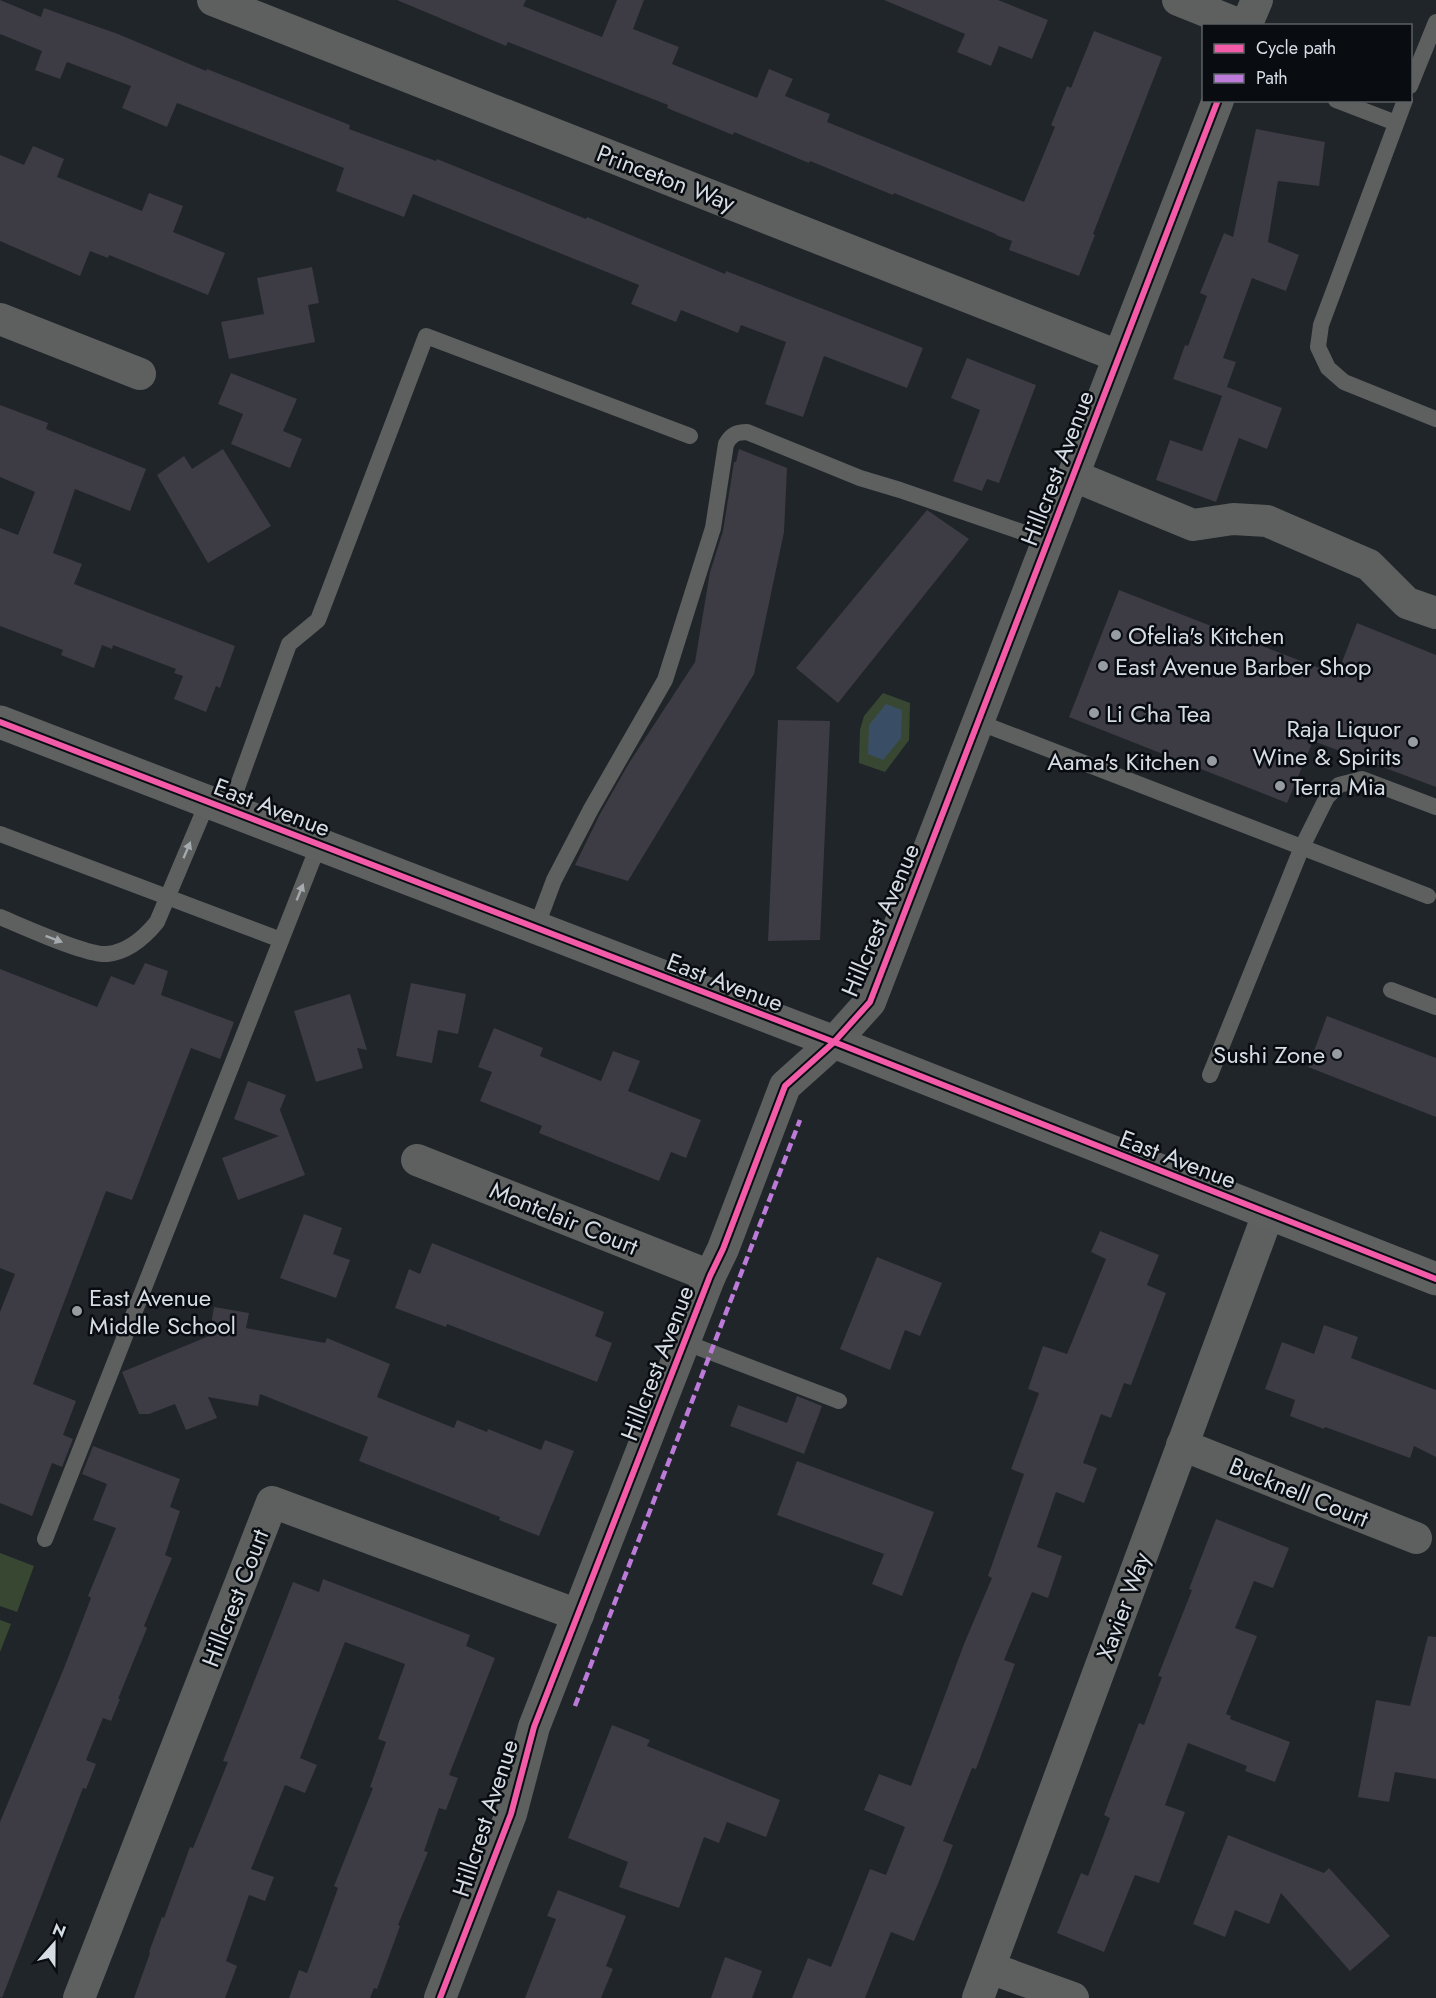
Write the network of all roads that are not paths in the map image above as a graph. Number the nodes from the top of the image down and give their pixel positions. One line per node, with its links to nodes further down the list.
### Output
1 (213, 0): 13 (street, Princeton Way)
2 (1178, 0): 5 (street)
3 (1257, 0): 6 (street)
4 (1436, 22): 7 (lane)
5 (1240, 24)
6 (1246, 24)
7 (1412, 81)
8 (1217, 102): 13 (street, Hillcrest Avenue)
9 (1341, 102): 11 (lane)
10 (1404, 102): 11 (lane)
11 (1396, 123): 15 (lane)
12 (0, 319): 14 (street)
13 (1118, 356): 17 (street, Hillcrest Avenue)
14 (140, 374)
15 (1436, 418)
16 (690, 436): 22 (lane)
17 (1074, 476): 18 (street, Hillcrest Avenue); 19 (street)
18 (1048, 541): 21 (street, Hillcrest Avenue); 30 (lane)
19 (1436, 614)
20 (0, 722): 22 (main road, East Avenue)
21 (978, 722): 26 (lane); 34 (street, Hillcrest Avenue)
22 (218, 806): 25 (main road, East Avenue); 28 (lane, one-way to 22)
23 (1436, 807): 26 (lane)
24 (0, 834): 28 (lane)
25 (319, 844): 30 (main road, East Avenue); 31 (lane, one-way to 25)
26 (1302, 847): 27 (lane); 35 (lane)
27 (1428, 896)
28 (166, 899): 29 (lane, one-way to 28); 31 (lane)
29 (0, 917)
30 (536, 928): 34 (main road, East Avenue)
31 (280, 940): 44 (lane)
32 (1391, 990): 33 (lane)
33 (1436, 1006)
34 (834, 1042): 37 (main road, East Avenue); 38 (street, Hillcrest Avenue)
35 (1210, 1075)
36 (417, 1160): 38 (street, Montclair Court)
37 (1268, 1214): 39 (main road, East Avenue); 42 (street, Xavier Way)
38 (710, 1276): 40 (street, Hillcrest Avenue)
39 (1436, 1279)
40 (684, 1342): 41 (lane); 45 (street, Hillcrest Avenue)
41 (839, 1401)
42 (1182, 1445): 43 (street, Bucknell Court); 46 (street, Xavier Way)
43 (1416, 1538)
44 (45, 1539)
45 (578, 1615): 47 (street, Hillcrest Court); 48 (street, Hillcrest Avenue)
46 (990, 1968): 49 (street, Xavier Way); 50 (street)
47 (79, 1998)
48 (440, 1998)
49 (978, 1998)
50 (1073, 1998)

